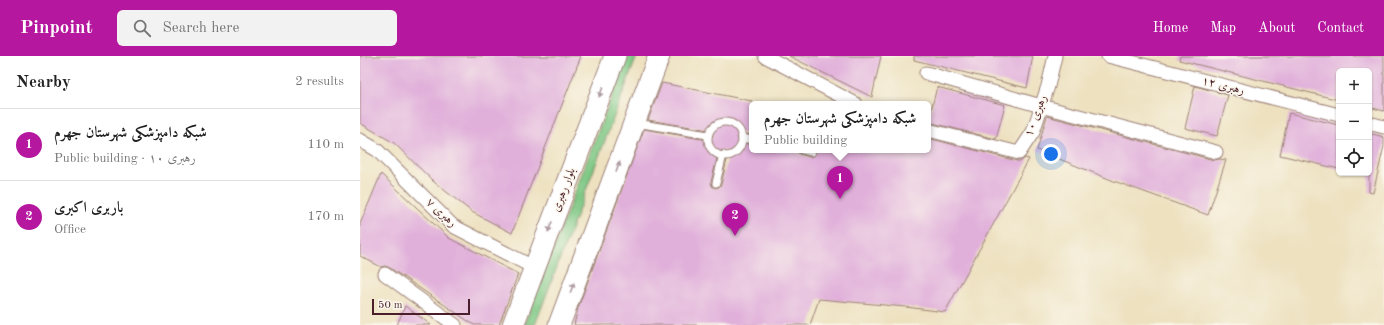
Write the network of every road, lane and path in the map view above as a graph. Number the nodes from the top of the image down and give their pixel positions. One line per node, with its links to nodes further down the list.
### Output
1 (614, 56): 21 (main road, بلوار رهبری, one-way to 21)
2 (659, 56): 10 (main road)
3 (765, 56): 7 (street)
4 (1055, 56): 8 (street, رهبری ۱۰)
5 (1108, 56): 9 (street, رهبری ۱۲)
6 (926, 73): 8 (street)
7 (850, 101)
8 (1041, 106): 13 (street, رهبری ۱۰); 18 (street)
9 (1336, 114)
10 (634, 123): 14 (lane); 25 (main road, one-way to 10)
11 (1372, 124): 12 (street)
12 (1384, 127)
13 (931, 131)
14 (708, 135): 15 (lane); 19 (lane)
15 (742, 138): 16 (lane); 19 (lane)
16 (749, 139)
17 (360, 140): 21 (street, رهبری ۷)
18 (1216, 152)
19 (723, 155): 20 (lane)
20 (716, 183)
21 (534, 268): 24 (main road, بلوار رهبری)
22 (385, 274): 23 (street)
23 (455, 325)
24 (513, 325)
25 (558, 325)

